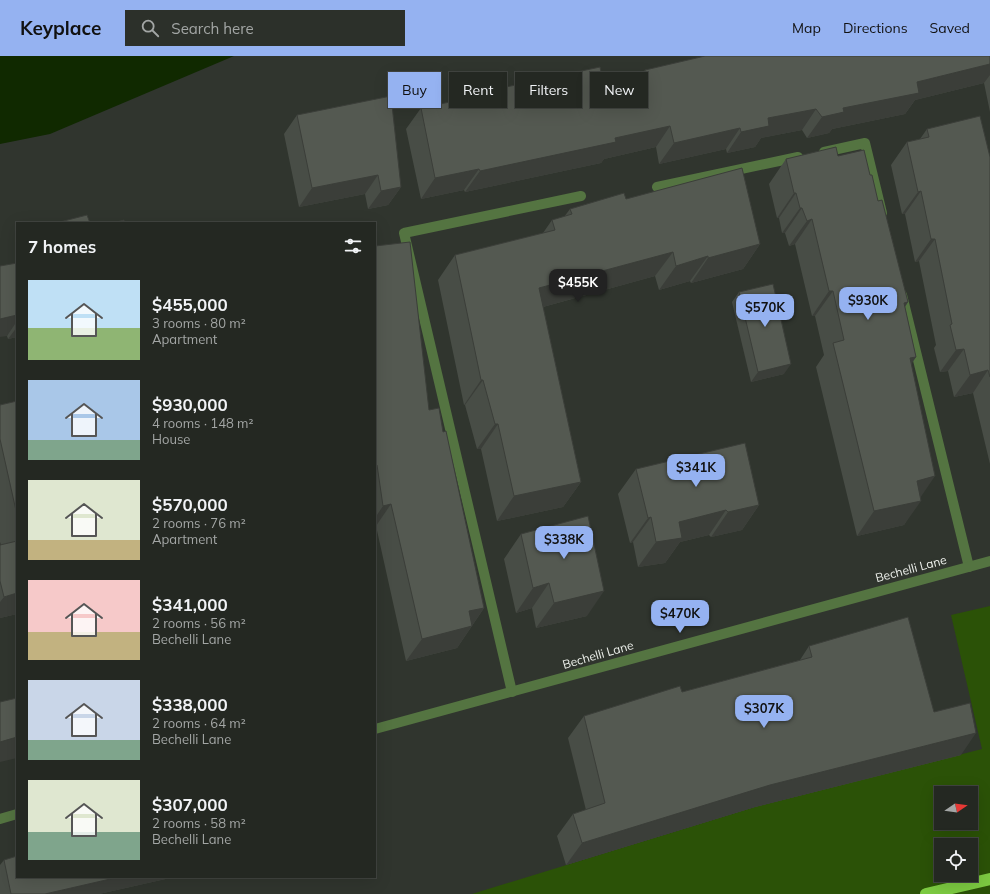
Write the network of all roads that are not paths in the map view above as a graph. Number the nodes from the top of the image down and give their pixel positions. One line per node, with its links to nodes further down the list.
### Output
1 (657, 187): 3 (street)
2 (581, 196): 7 (street)
3 (884, 221)
4 (899, 283): 6 (street)
5 (990, 561): 6 (street, Bechelli Lane)
6 (969, 566): 7 (street, Bechelli Lane)
7 (512, 692): 8 (street, Bechelli Lane)
8 (376, 729)
9 (16, 814): 10 (street)
10 (0, 818)
11 (990, 879): 12 (highway)
12 (926, 894)

